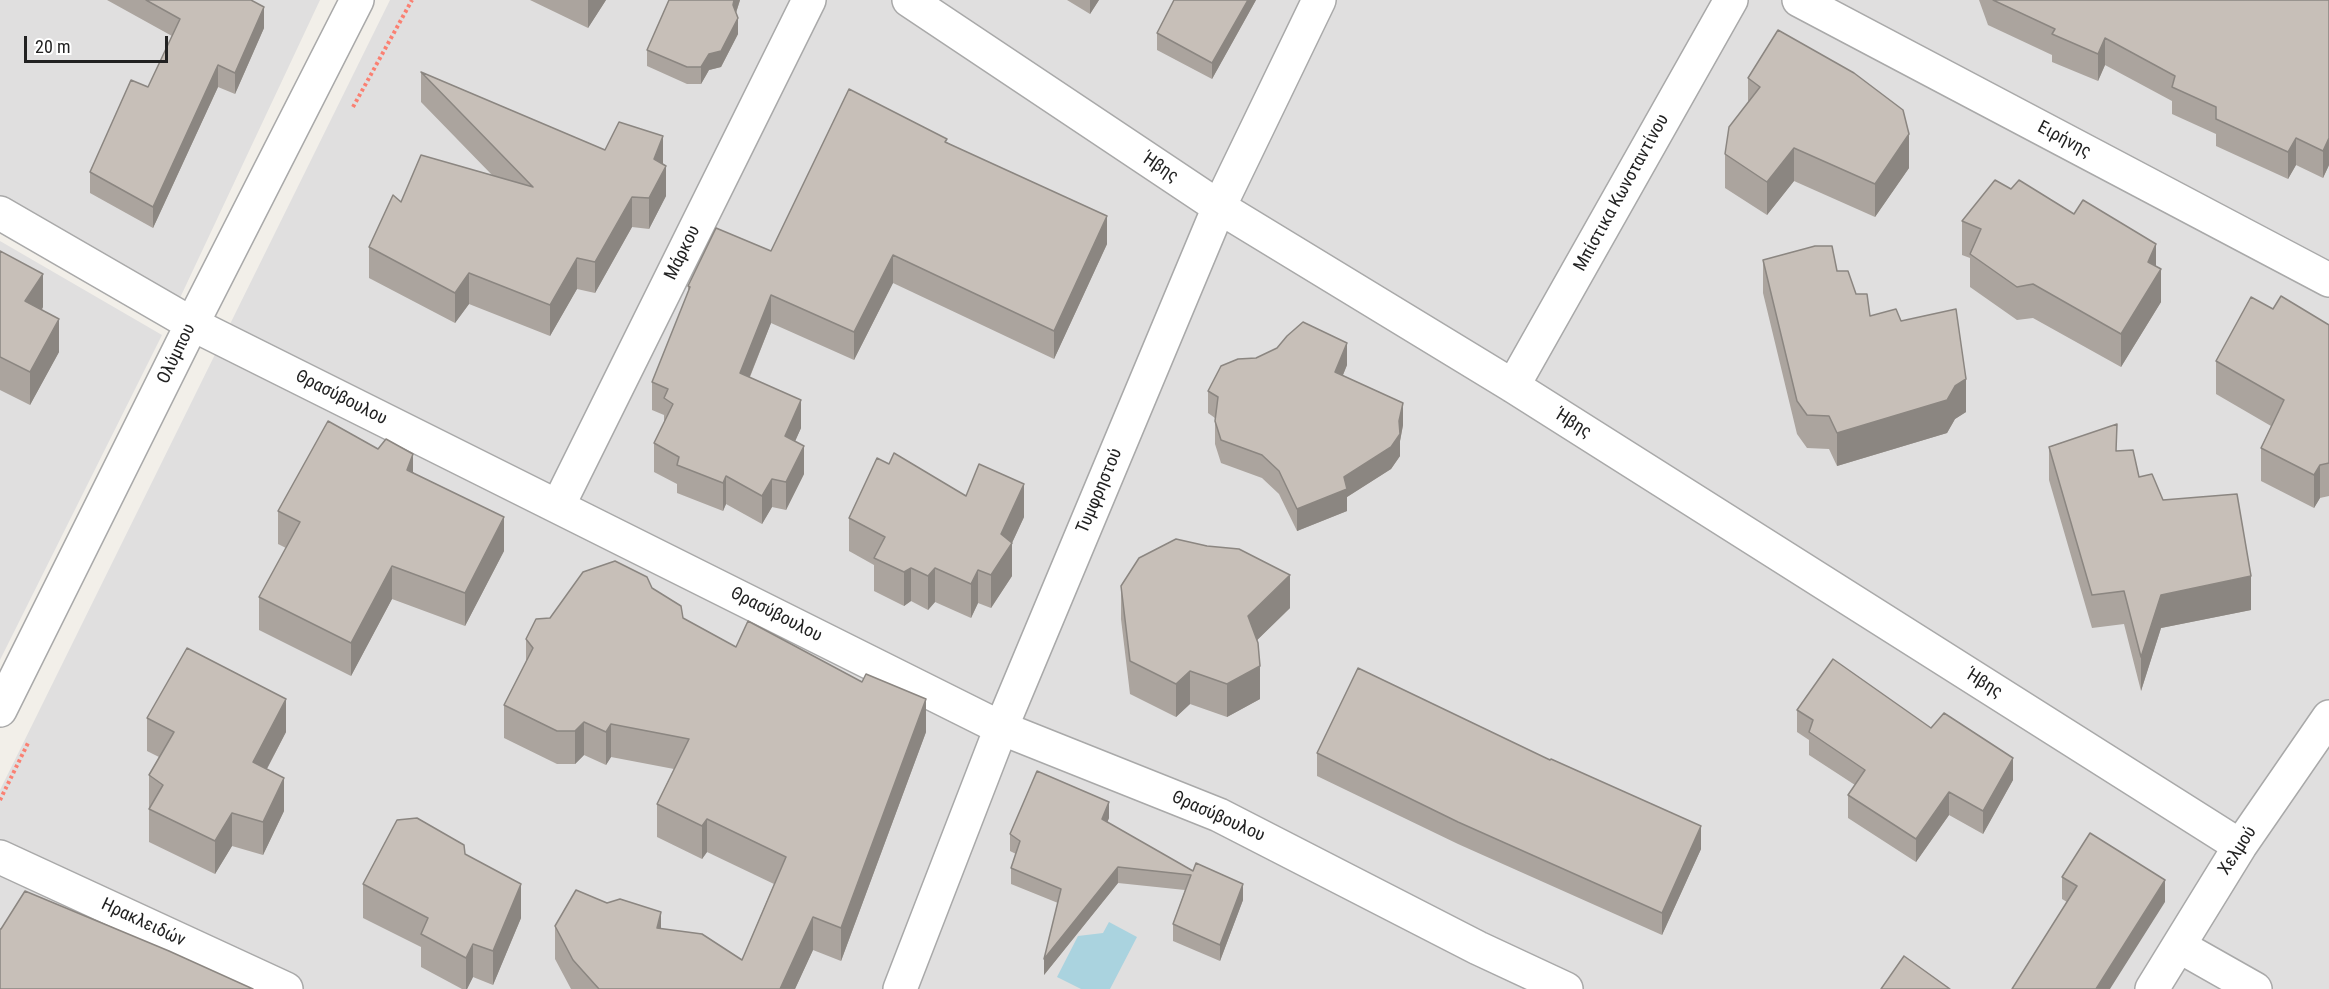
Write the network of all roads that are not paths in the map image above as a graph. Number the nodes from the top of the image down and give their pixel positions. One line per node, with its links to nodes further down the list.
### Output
1 (357, 0): 10 (street, Ολύμπου)
2 (809, 0): 12 (street, Μάρκου)
3 (909, 0): 7 (street, Ήβης)
4 (1319, 0): 7 (street, Τυμφρηστού)
5 (1731, 0): 11 (street, Mπίστικα Κωνσταντίνου)
6 (1799, 0): 9 (street, Ειρήνης)
7 (1219, 207): 11 (street, Ήβης); 15 (street, Τυμφρηστού)
8 (0, 213): 10 (street, Θρασύβουλου)
9 (2329, 280)
10 (192, 324): 12 (street, Θρασύβουλου); 13 (street, Ολύμπου)
11 (1513, 386): 16 (street, Ήβης)
12 (558, 506): 15 (street, Θρασύβουλου)
13 (0, 710)
14 (2329, 717): 16 (street, Χελμού)
15 (1001, 728): 20 (street, Τυμφρηστού); 21 (street, Θρασύβουλου)
16 (2240, 846): 18 (street, Χελμού)
17 (0, 857): 19 (street, Ηρακλειδών)
18 (2179, 946): 22 (street, Χελμού); 23 (street)
19 (286, 989)
20 (900, 989)
21 (1566, 989)
22 (2152, 989)
23 (2255, 989)

